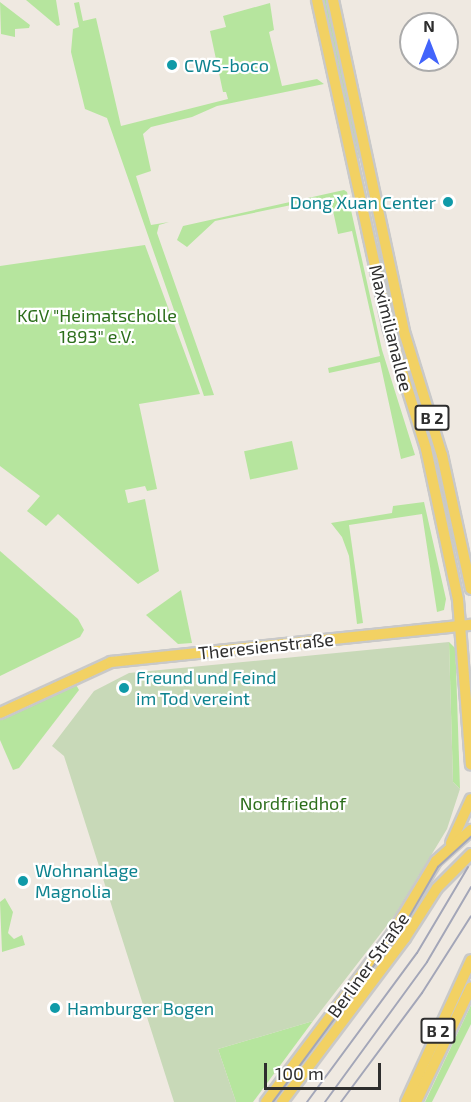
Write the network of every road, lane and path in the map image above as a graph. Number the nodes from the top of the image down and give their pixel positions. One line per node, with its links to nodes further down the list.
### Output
1 (317, 0): 4 (main road, Maximilianallee / B 2)
2 (333, 0): 3 (main road, Maximilianallee / B 2)
3 (471, 589)
4 (467, 626): 5 (main road, Theresienstraße); 6 (main road, Maximilianallee / B 2)
5 (0, 713)
6 (471, 764)
7 (471, 799): 9 (main road)
8 (471, 830): 9 (main road, Berliner Straße)
9 (450, 846): 13 (main road, Berliner Straße)
10 (471, 854): 14 (main road, Berliner Straße)
11 (471, 960): 15 (main road, B 2)
12 (471, 987): 16 (main road, B 2)
13 (266, 1102)
14 (282, 1102)
15 (406, 1102)
16 (416, 1102)

